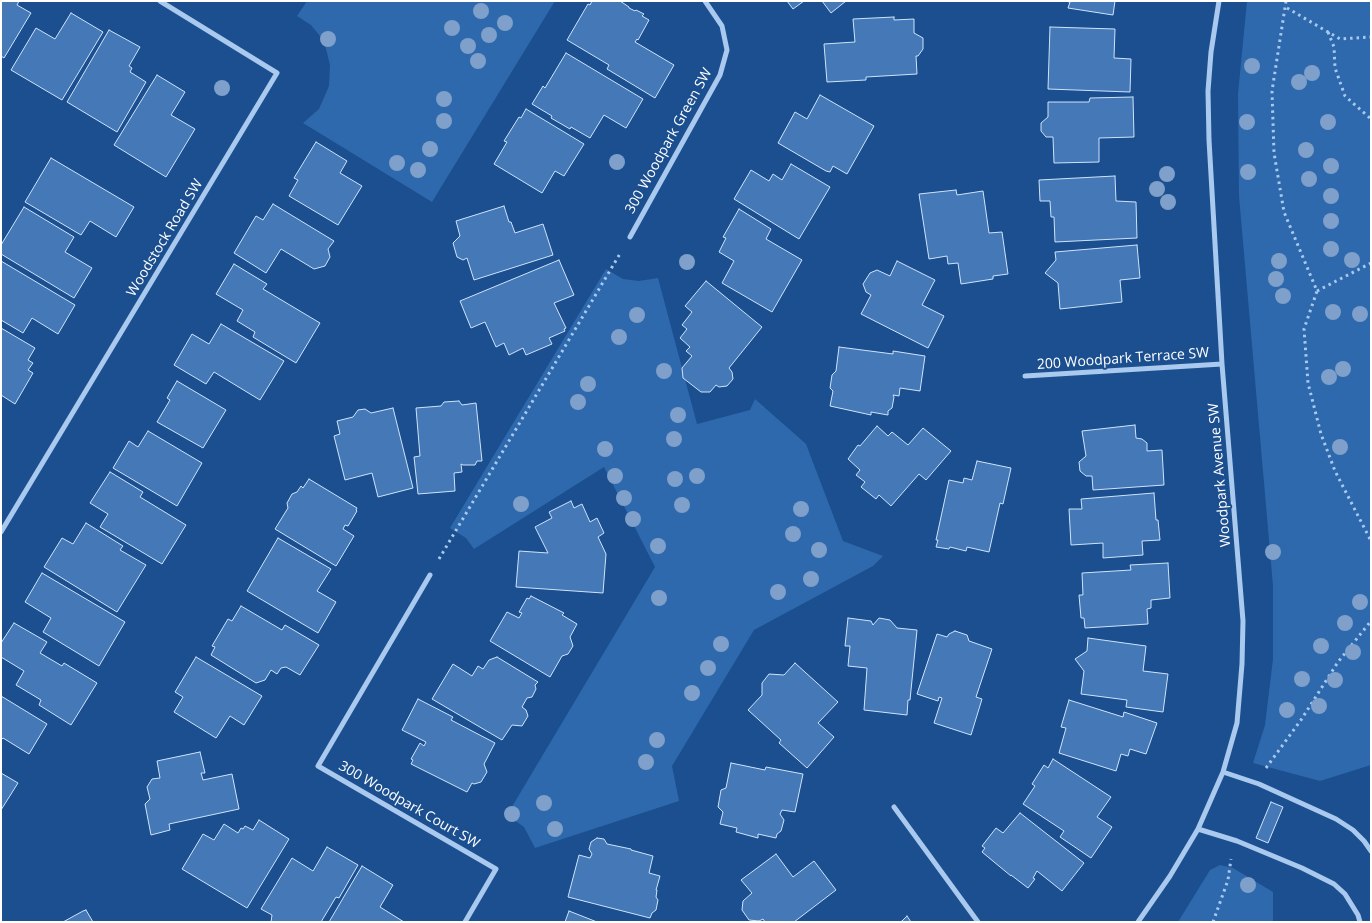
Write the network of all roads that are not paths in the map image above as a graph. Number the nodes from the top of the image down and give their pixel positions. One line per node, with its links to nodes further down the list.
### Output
1 (160, 1): 7 (street, Woodstock Road SW)
2 (705, 1): 4 (street, 300 Woodpark Green SW)
3 (1219, 1): 5 (street, Woodpark Avenue SW)
4 (630, 237)
5 (1222, 364): 6 (street, 200 Woodpark Terrace SW); 9 (street, Woodpark Avenue SW)
6 (1025, 376)
7 (1, 532)
8 (430, 575): 13 (street, 300 Woodpark Court SW)
9 (1223, 772): 11 (street, Woodpark Avenue SW); 12 (street)
10 (894, 807): 14 (street)
11 (1198, 829): 15 (street, Woodpark Avenue SW); 16 (street)
12 (1371, 851)
13 (465, 922)
14 (978, 922)
15 (1138, 922)
16 (1360, 922)

